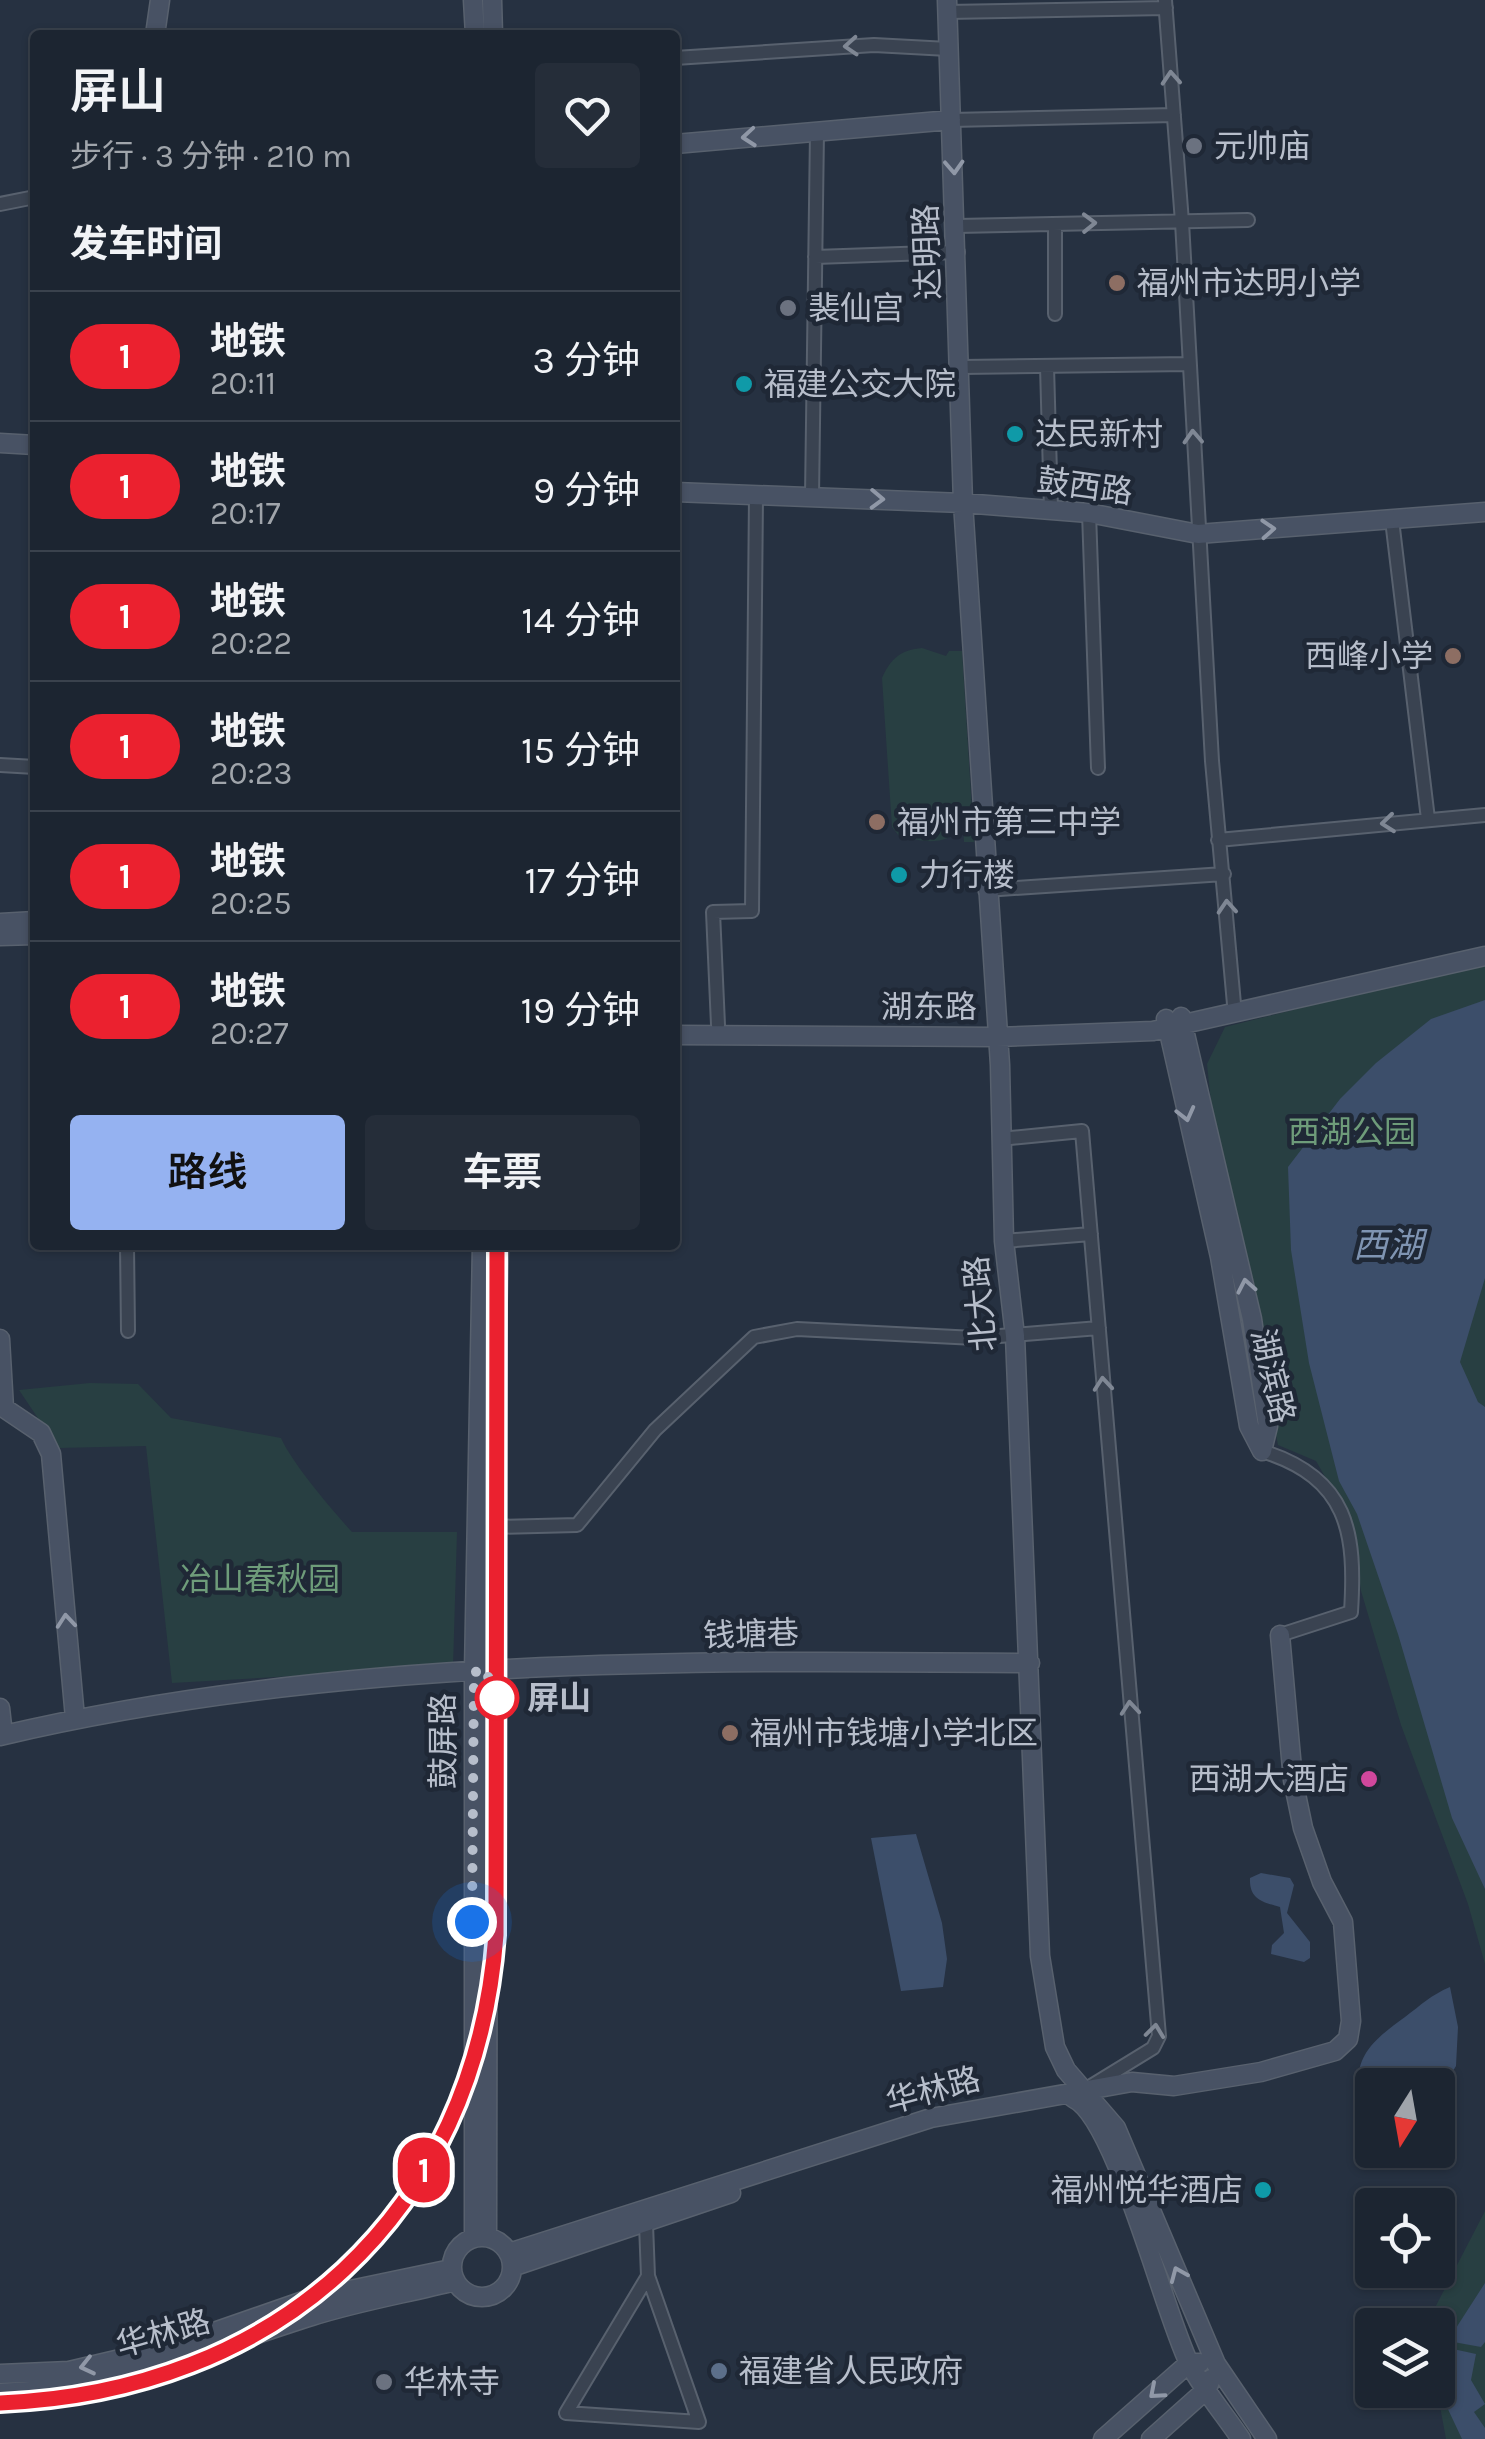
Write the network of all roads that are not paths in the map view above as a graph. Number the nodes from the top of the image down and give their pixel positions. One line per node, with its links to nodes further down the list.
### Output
1 (160, 0): 6 (main road)
2 (473, 0): 7 (main road)
3 (492, 0): 8 (main road)
4 (1165, 4): 5 (street); 11 (street, one-way to 4)
5 (947, 6): 9 (main road, 达明路)
6 (156, 30)
7 (475, 30)
8 (493, 30)
9 (948, 49): 10 (street, one-way to 10); 12 (main road, 达明路)
10 (680, 58)
11 (1174, 115): 12 (street); 18 (street)
12 (951, 120): 13 (main road); 20 (main road, 达明路, one-way to 20)
13 (817, 132): 14 (main road, one-way to 14); 22 (street)
14 (680, 144)
15 (30, 198): 16 (street)
16 (0, 204)
17 (1248, 220): 18 (street)
18 (1182, 222): 19 (street, one-way to 18); 24 (street)
19 (1055, 224): 20 (street); 23 (street)
20 (957, 226): 21 (main road, 达明路)
21 (958, 252): 22 (street); 25 (main road, 达明路)
22 (815, 257): 31 (street)
23 (1056, 314)
24 (1189, 364): 26 (street); 37 (street, one-way to 24)
25 (962, 366): 26 (street); 32 (main road, 达明路)
26 (1047, 366): 33 (street)
27 (0, 443): 28 (main road)
28 (30, 446)
29 (680, 492): 30 (main road, 鼓西路)
30 (756, 496): 31 (main road, 鼓西路); 55 (street)
31 (812, 496): 32 (main road, 鼓西路, one-way to 32)
32 (963, 502): 33 (main road, 鼓西路); 45 (main road, 北大路)
33 (1051, 510): 35 (main road, 鼓西路)
34 (1485, 512): 36 (main road, 鼓西路)
35 (1089, 514): 37 (main road, 鼓西路); 40 (street)
36 (1392, 520): 37 (main road, 鼓西路, one-way to 36); 42 (street)
37 (1198, 534): 43 (street)
38 (0, 765): 39 (street)
39 (30, 766)
40 (1098, 768)
41 (1485, 815): 42 (street)
42 (1428, 819): 43 (street, one-way to 43)
43 (1218, 840): 44 (street)
44 (1224, 874): 45 (street); 52 (street, one-way to 44)
45 (986, 890): 56 (main road, 北大路)
46 (30, 921): 47 (main road)
47 (0, 923)
48 (30, 934): 49 (main road)
49 (0, 936)
50 (1485, 946): 52 (main road)
51 (1485, 956): 53 (main road)
52 (1234, 1004): 53 (main road)
53 (1175, 1022): 56 (main road, 湖东路); 69 (main road, 湖滨路)
54 (680, 1025): 55 (main road, 湖东路)
55 (718, 1025): 56 (main road, 湖东路)
56 (996, 1032): 57 (main road, 湖东路); 58 (main road, 北大路)
57 (680, 1035)
58 (1000, 1139): 59 (street); 60 (main road, 北大路)
59 (1091, 1234): 60 (street); 64 (street)
60 (1004, 1241): 66 (main road, 北大路)
61 (127, 1250): 65 (street)
62 (482, 1250): 73 (main road, 鼓屏路)
63 (499, 1250): 70 (main road, 鼓屏路)
64 (1098, 1328): 66 (street); 77 (street, one-way to 64)
65 (128, 1330)
66 (1015, 1336): 70 (street); 72 (main road, 北大路)
67 (0, 1339): 68 (main road)
68 (2, 1409): 75 (main road, one-way to 68)
69 (1262, 1451): 71 (street)
70 (493, 1527): 73 (main road, 鼓屏路)
71 (1280, 1636): 77 (main road)
72 (1030, 1663): 73 (main road, 钱塘巷); 77 (main road, 北大路)
73 (481, 1672): 75 (main road, 钱塘巷); 79 (main road, 鼓屏路)
74 (0, 1708): 76 (main road)
75 (76, 1718): 76 (main road, 钱塘巷)
76 (2, 1736)
77 (1083, 2096): 78 (main road, 华林路); 80 (main road, 华林路); 83 (main road); 84 (main road, one-way to 77)
78 (646, 2224): 80 (main road, 华林路); 82 (street)
79 (481, 2237): 80 (main road); 81 (main road)
80 (510, 2260): 81 (main road)
81 (453, 2275): 86 (main road, 华林路)
82 (648, 2276): 82 (street)
83 (1190, 2363): 84 (main road); 87 (main road); 89 (main road, one-way to 89)
84 (1216, 2364): 87 (main road); 92 (main road)
85 (0, 2374): 86 (main road, 华林路)
86 (47, 2381): 88 (main road, 华林路)
87 (1207, 2389): 90 (main road); 91 (main road)
88 (0, 2393)
89 (1103, 2439)
90 (1151, 2439)
91 (1241, 2439)
92 (1267, 2439)

